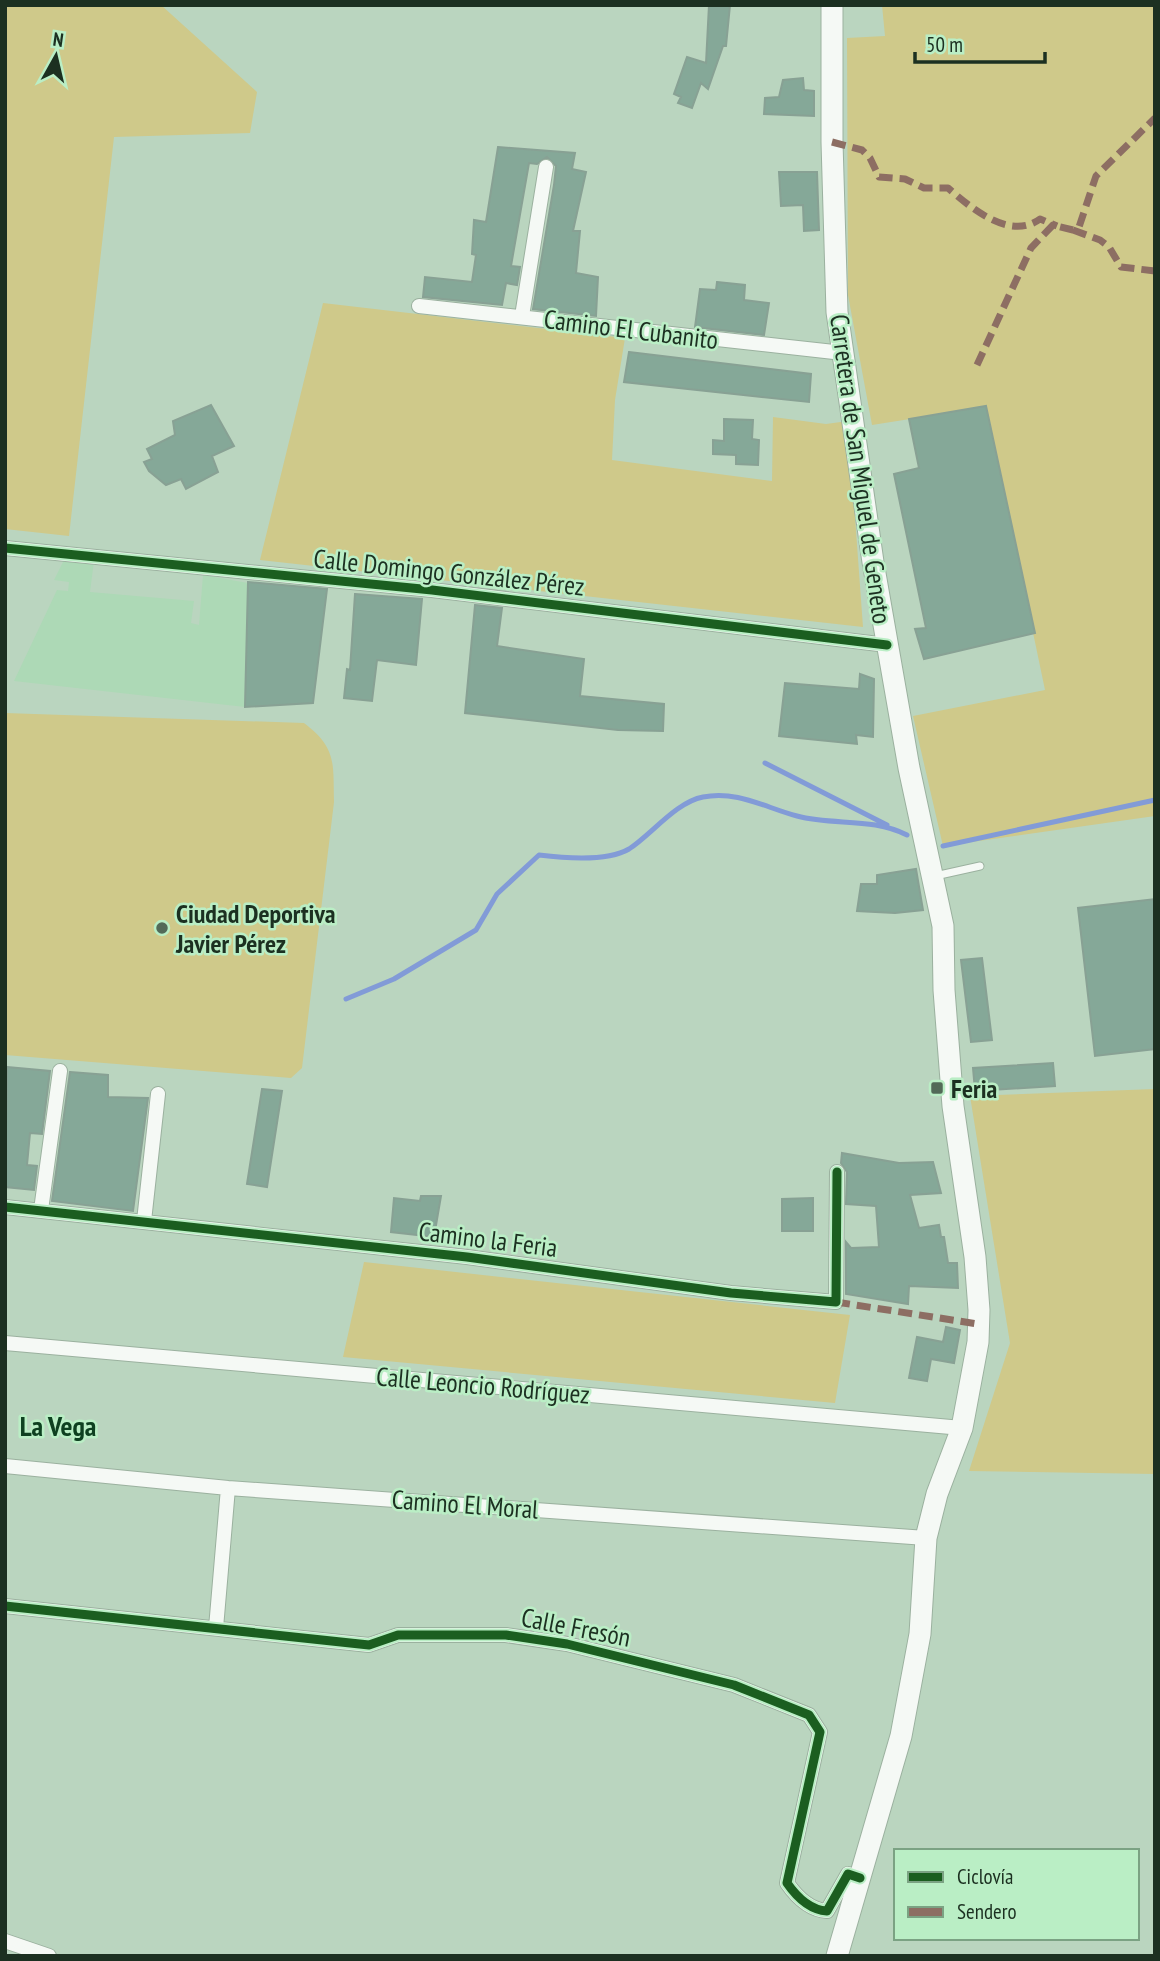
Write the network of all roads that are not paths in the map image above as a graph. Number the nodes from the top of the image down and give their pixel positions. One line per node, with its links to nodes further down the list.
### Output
1 (832, 5): 5 (main road, Carretera de San Miguel de Geneto)
2 (546, 167): 4 (street)
3 (419, 306): 4 (street, Camino El Cubanito)
4 (522, 316): 5 (street, Camino El Cubanito)
5 (844, 353): 7 (main road, Carretera de San Miguel de Geneto)
6 (5, 548): 7 (street, Calle Domingo González Pérez)
7 (887, 645): 9 (main road, Carretera de San Miguel de Geneto)
8 (980, 866): 9 (lane)
9 (934, 876): 17 (main road, Carretera de San Miguel de Geneto)
10 (60, 1071): 14 (street)
11 (158, 1094): 15 (street)
12 (837, 1172): 15 (street, Camino la Feria)
13 (5, 1207): 14 (street, Camino la Feria)
14 (41, 1210): 15 (street, Camino la Feria)
15 (144, 1221)
16 (5, 1343): 17 (street, Calle Leoncio Rodríguez)
17 (961, 1428): 20 (main road, Carretera de San Miguel de Geneto)
18 (5, 1466): 19 (street, Camino El Moral)
19 (228, 1488): 20 (street, Camino El Moral); 22 (street)
20 (926, 1538): 23 (main road, Carretera de San Miguel de Geneto)
21 (5, 1606): 22 (street, Calle Fresón)
22 (216, 1628): 23 (street, Calle Fresón)
23 (860, 1878): 26 (main road, Carretera de San Miguel de Geneto)
24 (5, 1941): 25 (street)
25 (49, 1956)
26 (837, 1956)

